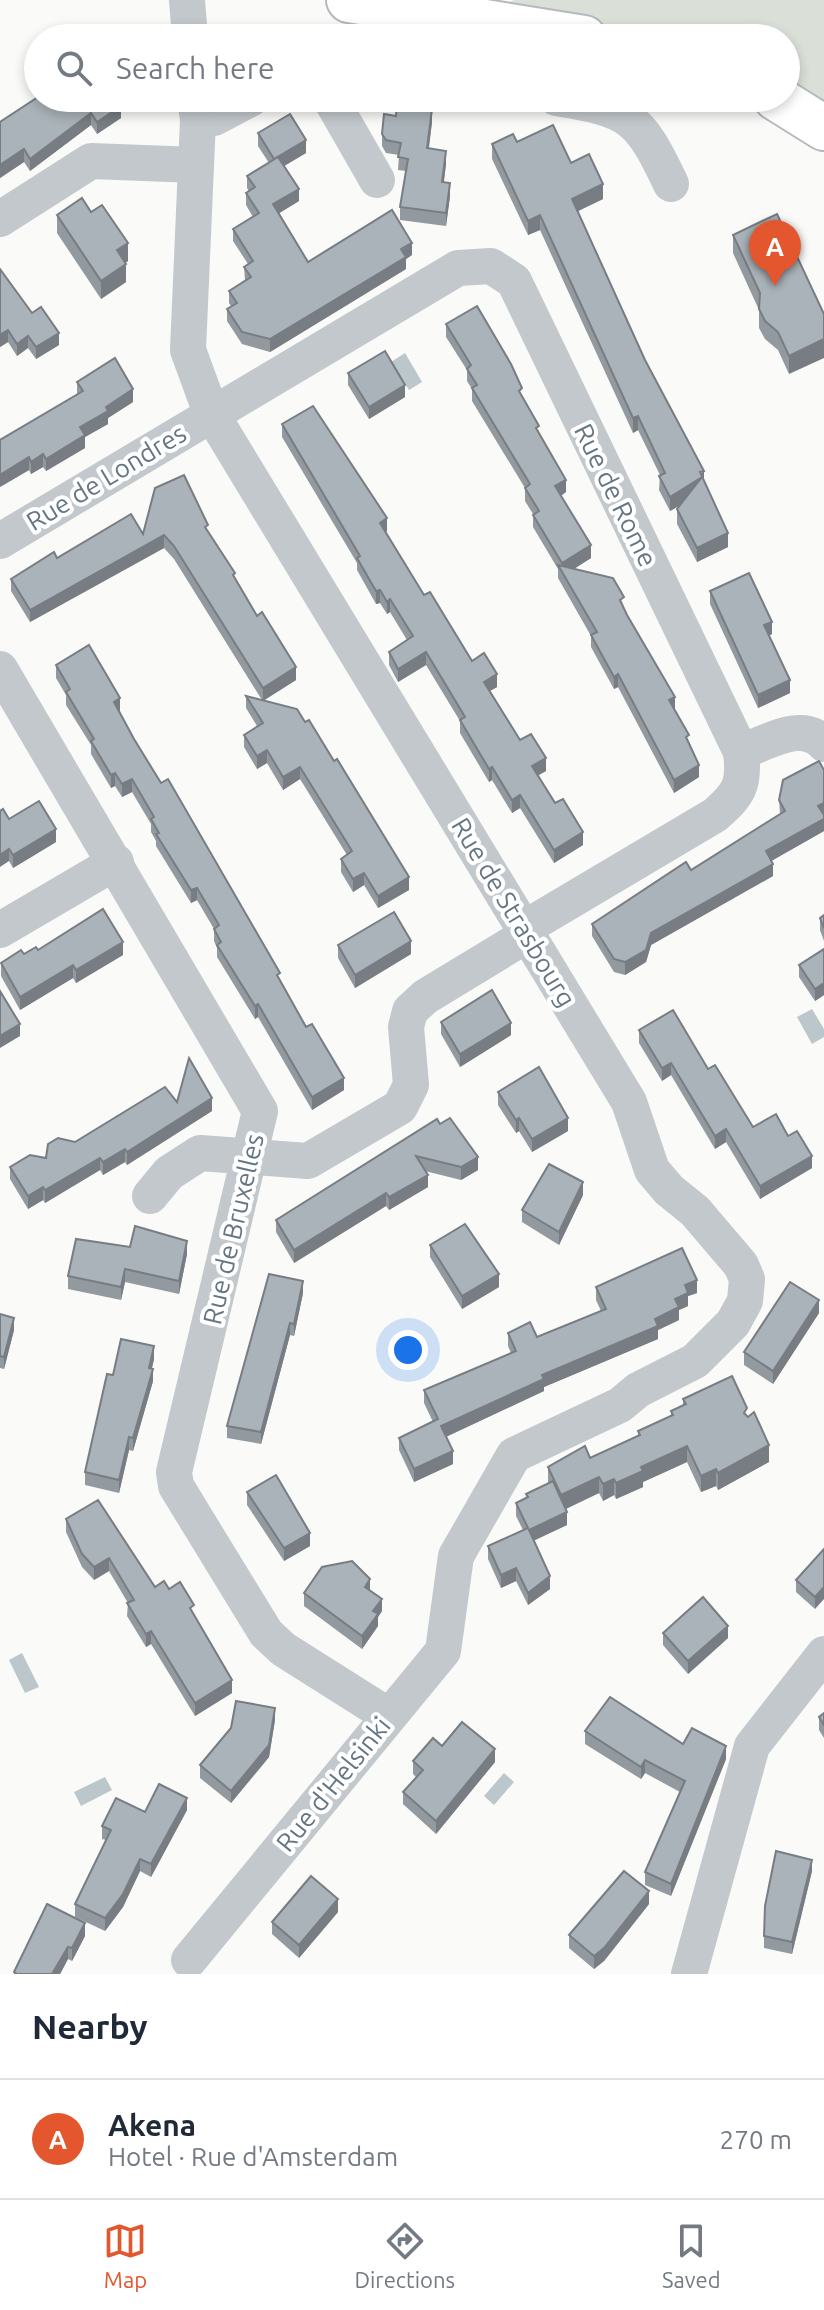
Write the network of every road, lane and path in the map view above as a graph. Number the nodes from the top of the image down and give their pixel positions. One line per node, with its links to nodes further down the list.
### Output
1 (187, 0): 3 (street)
2 (349, 0): 4 (highway)
3 (189, 24)
4 (497, 24)
5 (197, 112): 12 (street, Rue de Strasbourg)
6 (203, 112): 7 (street)
7 (225, 112)
8 (338, 112): 13 (street)
9 (620, 112): 14 (street)
10 (798, 112): 11 (highway)
11 (824, 128)
12 (196, 165): 15 (street); 16 (street, Rue de Strasbourg)
13 (377, 180)
14 (671, 184)
15 (0, 219)
16 (211, 413): 17 (street, Rue de Londres); 20 (street, Rue de Rome); 23 (street, Rue de Strasbourg)
17 (0, 541)
18 (0, 669): 21 (street, Rue de Bruxelles)
19 (824, 744): 20 (street)
20 (741, 752): 23 (street)
21 (116, 862): 22 (street); 24 (street, Rue de Bruxelles)
22 (0, 930)
23 (525, 932): 24 (street); 26 (street, Rue de Strasbourg)
24 (250, 1158): 25 (street); 28 (street, Rue de Bruxelles)
25 (150, 1196)
26 (448, 1596): 28 (street, Rue d'Helsinki)
27 (824, 1654): 30 (street)
28 (389, 1716): 29 (street, Rue d'Helsinki)
29 (189, 1960)
30 (701, 1968)

